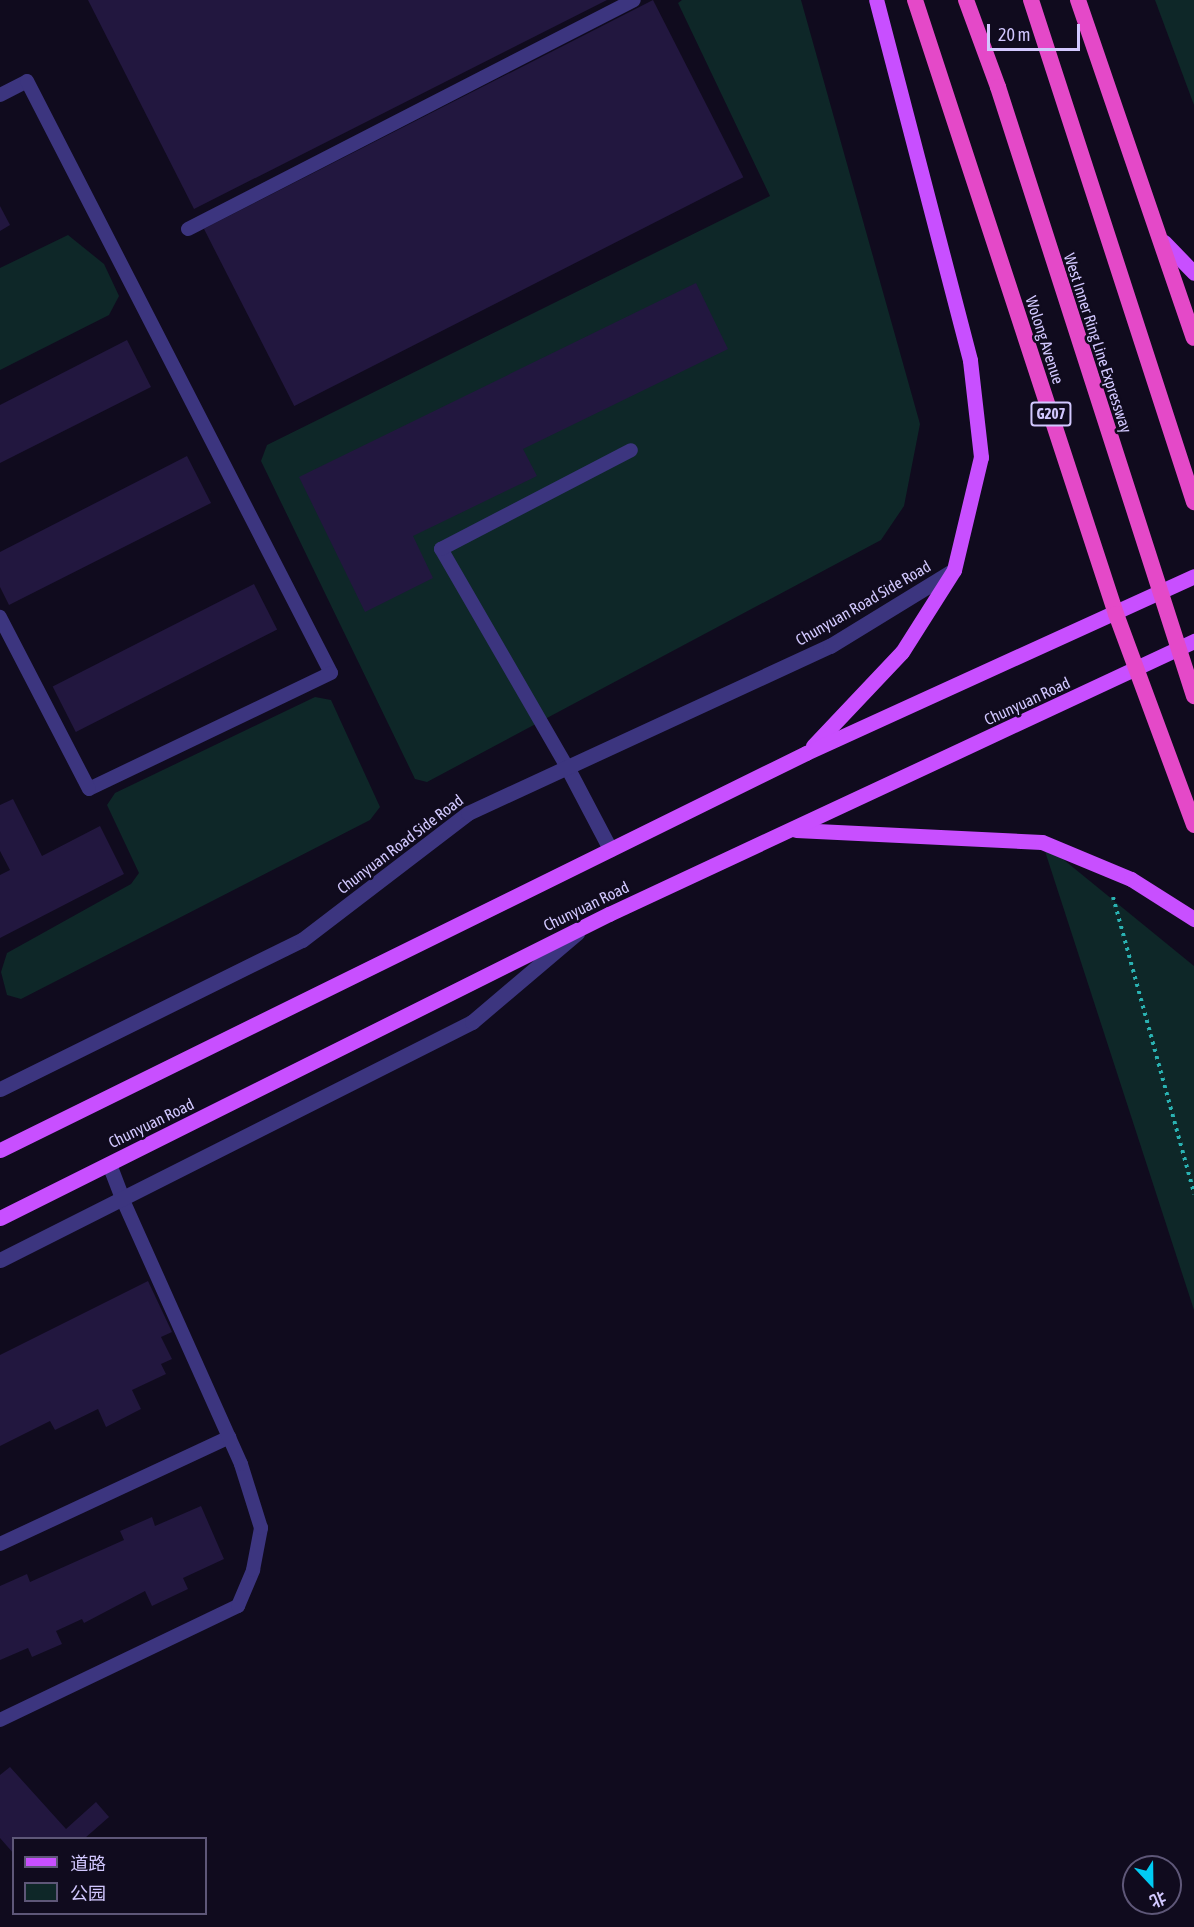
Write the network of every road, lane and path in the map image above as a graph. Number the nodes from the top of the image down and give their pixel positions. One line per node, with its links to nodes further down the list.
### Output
1 (634, 0): 8 (lane)
2 (876, 0): 14 (main road)
3 (915, 0): 16 (highway, Wolong Avenue / G207)
4 (966, 0): 20 (highway, West Inner Ring Line Expressway, bridge)
5 (1031, 0): 13 (highway)
6 (1078, 0): 9 (highway)
7 (0, 95): 17 (lane)
8 (188, 229)
9 (1164, 242): 10 (main road); 11 (highway)
10 (1194, 273)
11 (1194, 338)
12 (631, 450): 22 (lane)
13 (1194, 502)
14 (954, 570): 21 (main road); 22 (street, Chunyuan Road Side Road)
15 (1194, 576): 16 (main road)
16 (1116, 614): 19 (highway, Wolong Avenue / G207); 21 (main road)
17 (0, 617)
18 (1194, 640): 19 (main road, Chunyuan Road)
19 (1136, 670): 23 (highway, Wolong Avenue / G207); 24 (main road, Chunyuan Road)
20 (1194, 696)
21 (806, 753): 25 (main road)
22 (567, 767): 25 (street); 29 (street, Chunyuan Road Side Road)
23 (1194, 825)
24 (793, 830): 26 (main road); 28 (main road, Chunyuan Road)
25 (610, 849): 30 (main road)
26 (1106, 868): 27 (main road); 32 (path)
27 (1194, 919)
28 (583, 927): 31 (main road, Chunyuan Road); 33 (street)
29 (0, 1089)
30 (0, 1150)
31 (109, 1164): 33 (street); 34 (main road, Chunyuan Road)
32 (1194, 1194)
33 (122, 1198): 35 (street); 36 (lane)
34 (0, 1218)
35 (0, 1260)
36 (229, 1437): 37 (lane); 38 (lane)
37 (0, 1544)
38 (0, 1720)

